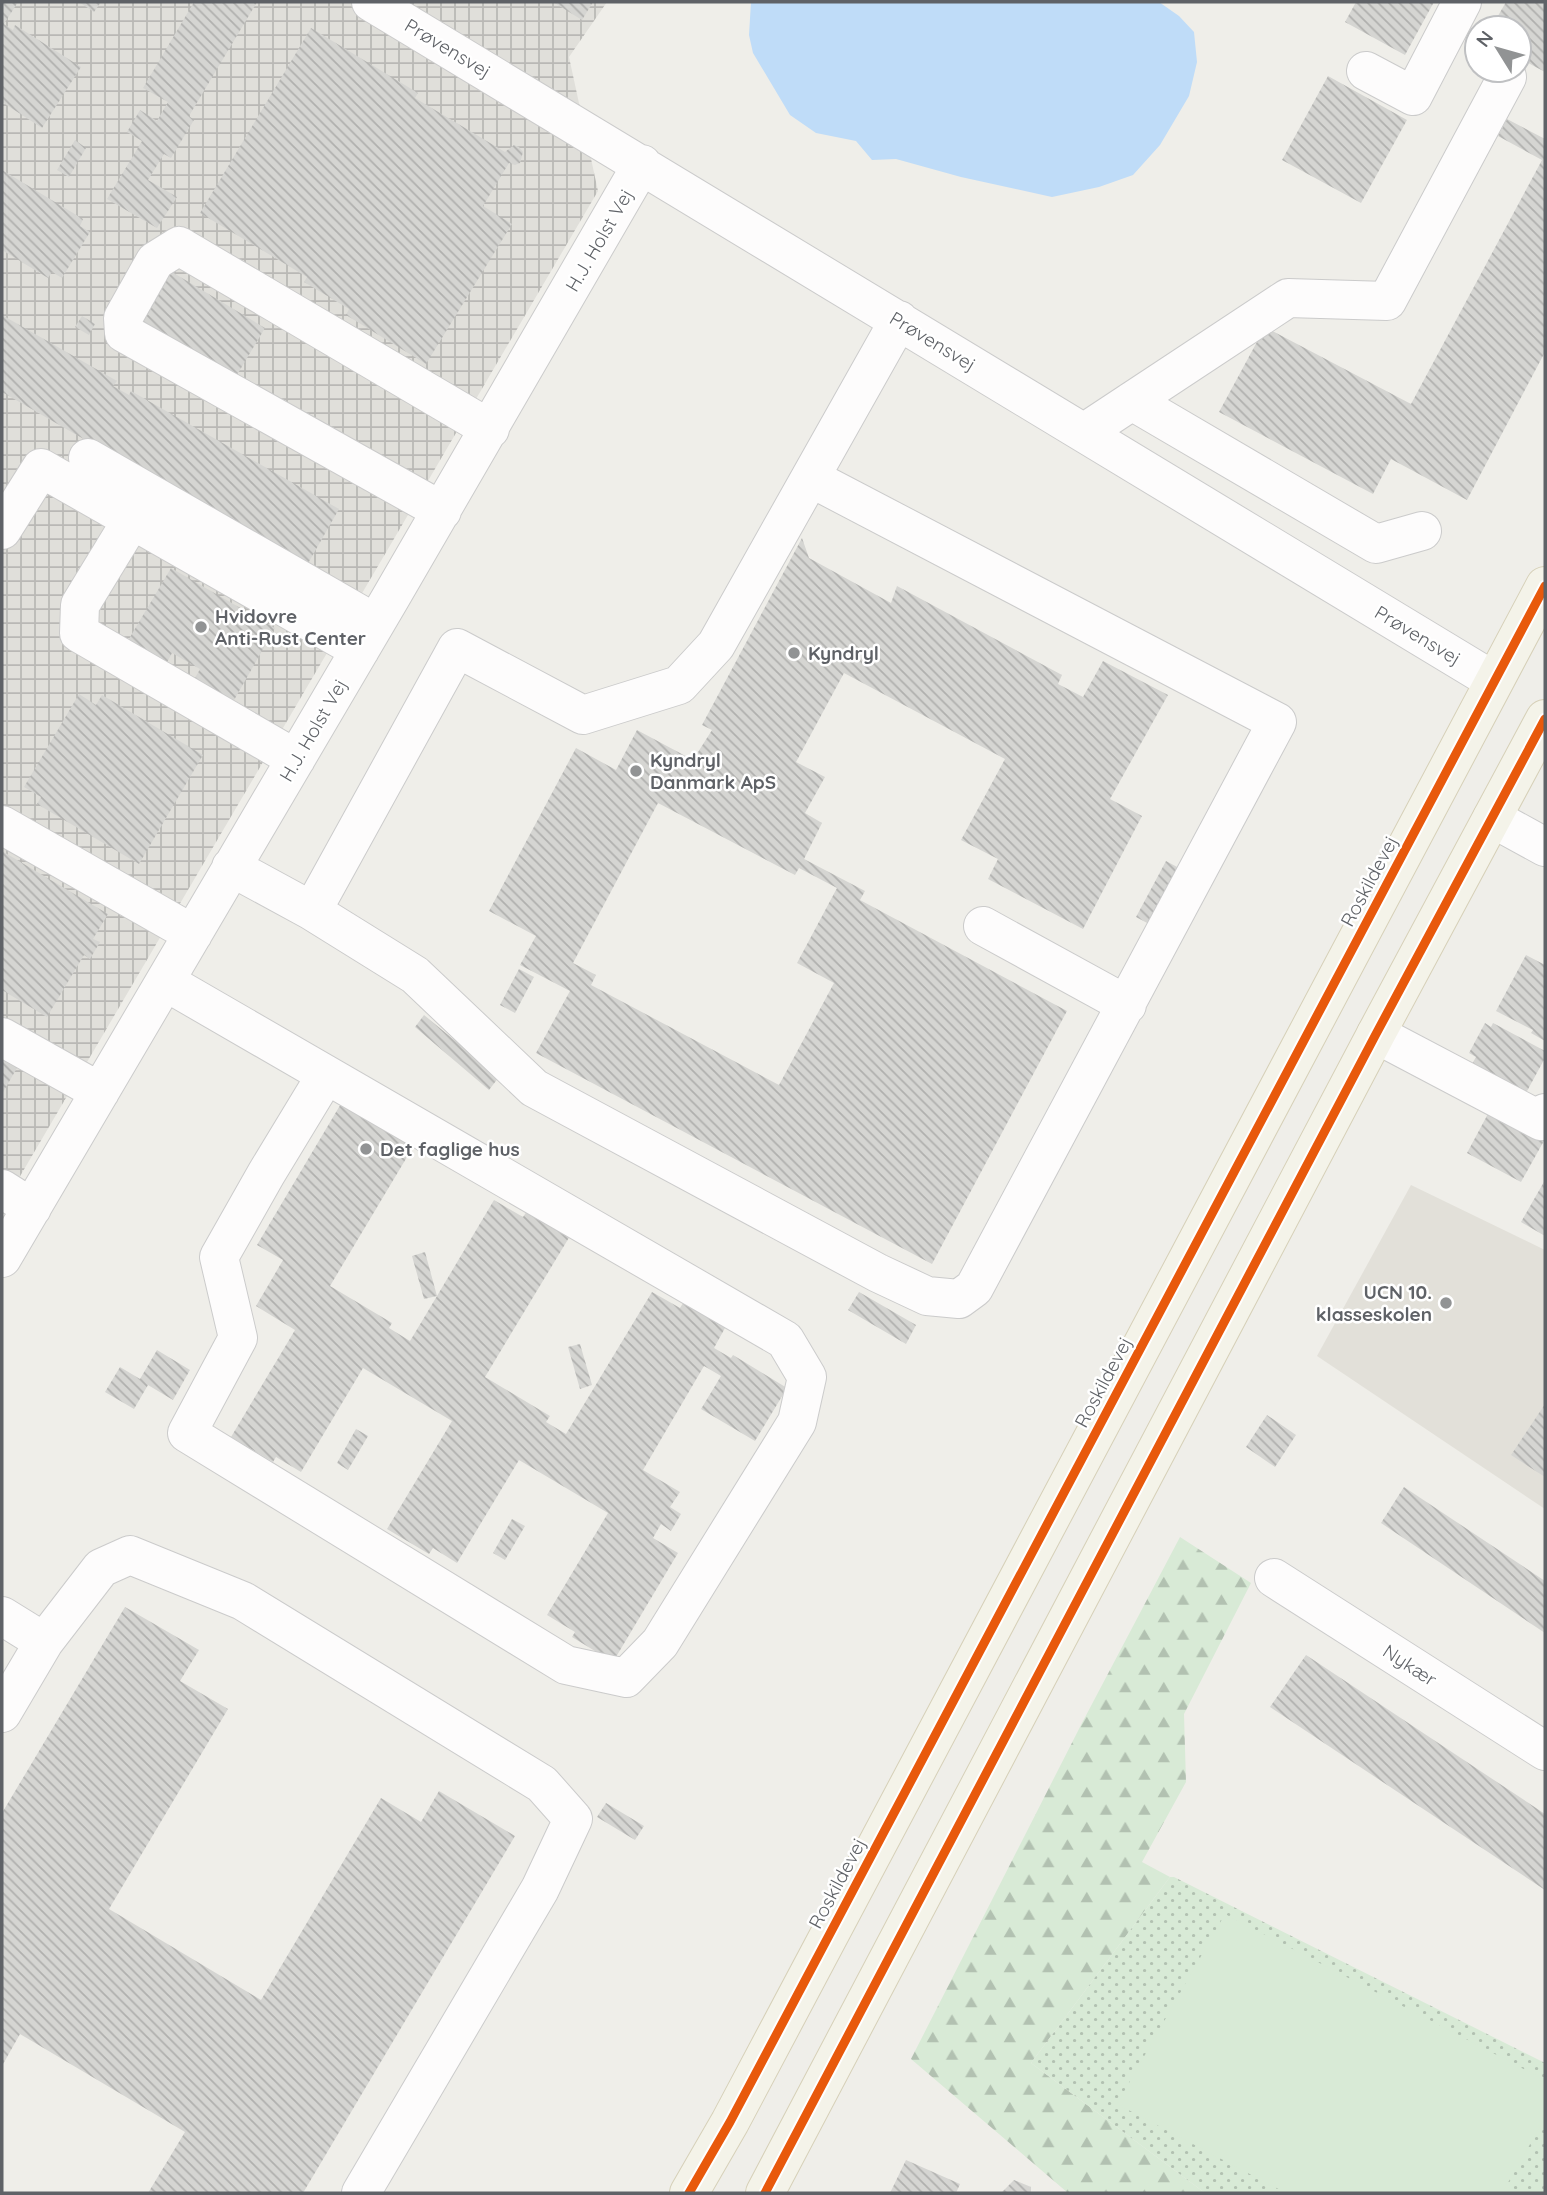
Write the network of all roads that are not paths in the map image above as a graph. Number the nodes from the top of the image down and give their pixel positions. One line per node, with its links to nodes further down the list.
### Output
1 (371, 2): 5 (street, Prøvensvej)
2 (1462, 2): 3 (street)
3 (1366, 71)
4 (1503, 84): 7 (street)
5 (642, 164): 6 (street, Prøvensvej); 8 (street, H.J. Holst Vej)
6 (899, 320): 9 (street, Prøvensvej); 11 (street)
7 (1132, 401): 9 (street); 16 (street)
8 (490, 429): 12 (street, H.J. Holst Vej); 12 (street)
9 (1085, 432): 18 (street, Prøvensvej)
10 (88, 458): 19 (street)
11 (811, 478): 27 (street); 31 (street)
12 (442, 511): 19 (street, H.J. Holst Vej)
13 (133, 518): 14 (street); 19 (street); 22 (street)
14 (2, 530)
15 (1422, 531): 16 (street)
16 (1376, 544): 18 (street)
17 (1545, 586): 20 (main road, Roskildevej)
18 (1346, 591): 20 (street, Prøvensvej)
19 (368, 637): 22 (street, H.J. Holst Vej)
20 (1494, 681): 45 (main road, Roskildevej)
21 (1545, 719): 23 (main road)
22 (296, 759): 26 (street, H.J. Holst Vej)
23 (1492, 818): 25 (street); 32 (main road)
24 (2, 825): 29 (street)
25 (1545, 848)
26 (231, 867): 27 (street); 29 (street, H.J. Holst Vej)
27 (312, 911): 31 (street)
28 (983, 926): 31 (street)
29 (193, 934): 30 (street, H.J. Holst Vej)
30 (166, 982): 34 (street); 35 (street, H.J. Holst Vej)
31 (1127, 1005)
32 (1376, 1034): 36 (street); 46 (main road)
33 (2, 1037): 35 (street)
34 (326, 1075): 34 (street)
35 (100, 1093): 37 (street, H.J. Holst Vej)
36 (1545, 1113)
37 (17, 1199): 38 (street, H.J. Holst Vej)
38 (2, 1255)
39 (1274, 1578): 43 (street, Nykær)
40 (2, 1616): 41 (street)
41 (44, 1642): 42 (street); 44 (street)
42 (2, 1713)
43 (1545, 1751)
44 (361, 2193)
45 (689, 2193)
46 (765, 2193)

